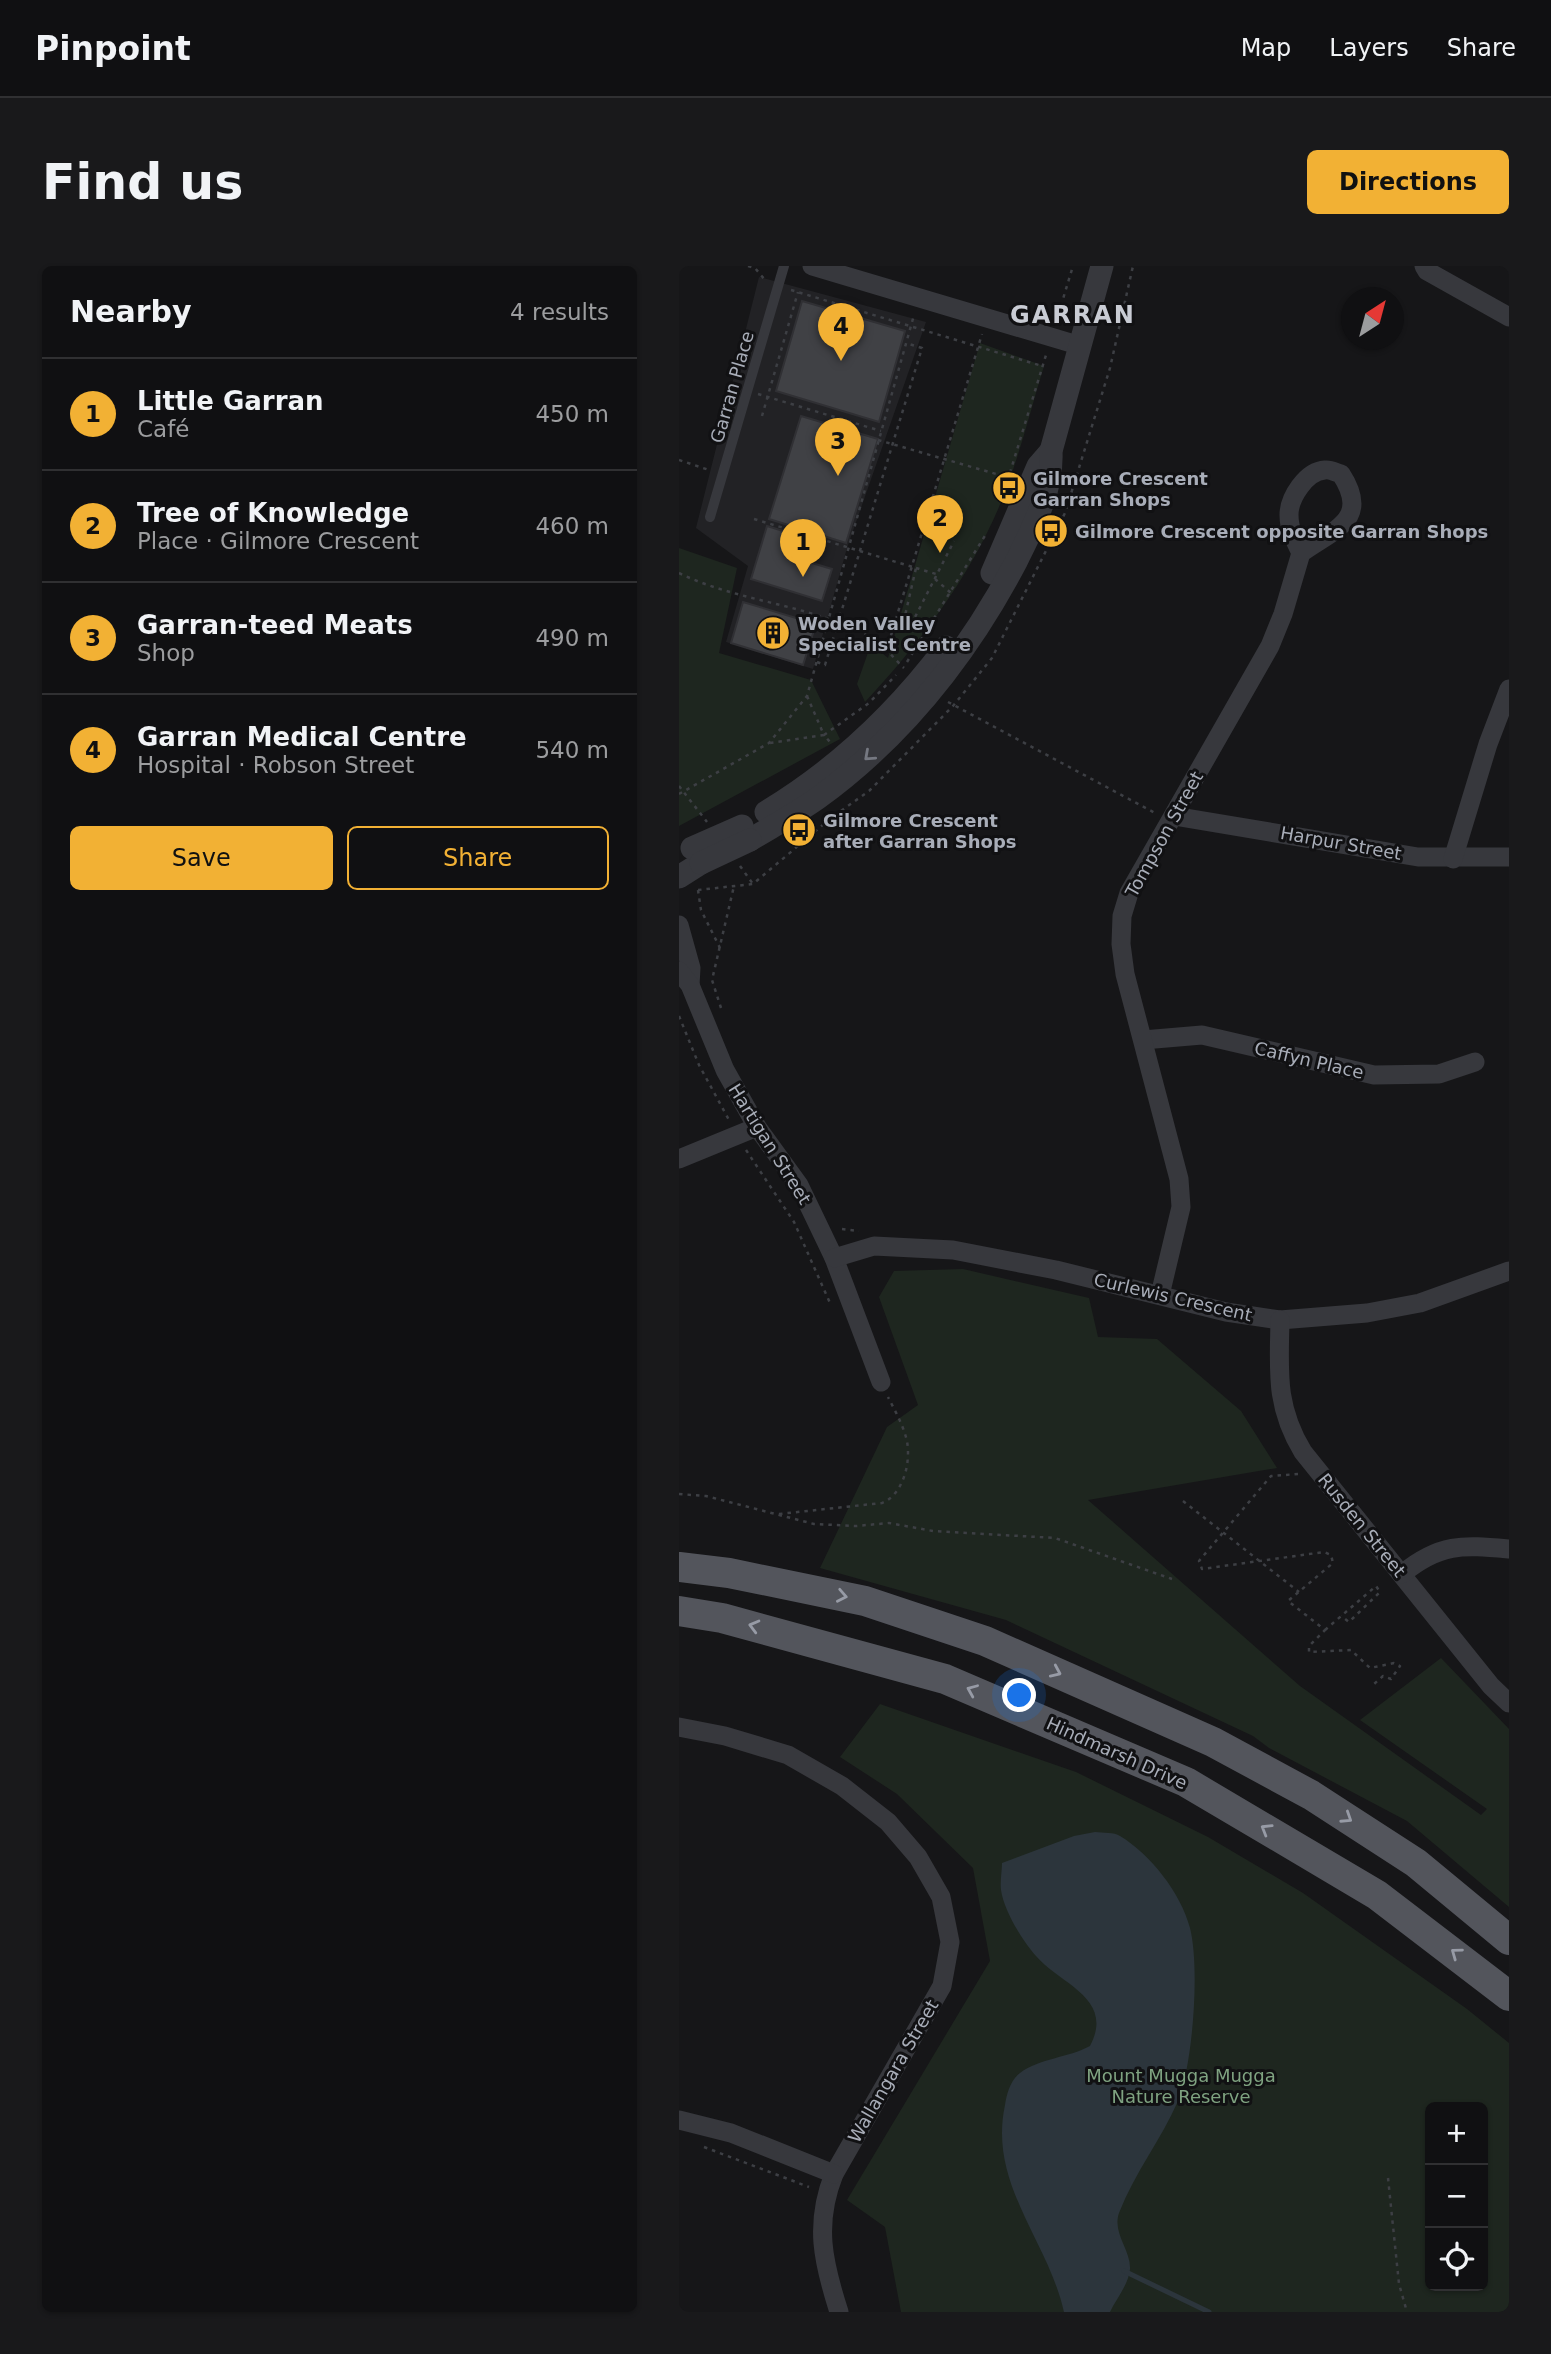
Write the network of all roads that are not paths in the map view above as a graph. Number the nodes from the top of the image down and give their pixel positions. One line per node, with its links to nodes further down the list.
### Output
1 (784, 266): 7 (lane, Garran Place)
2 (812, 266): 6 (street)
3 (1102, 266): 6 (street)
4 (1424, 266): 5 (street)
5 (1509, 317)
6 (1081, 346): 13 (street, bridge)
7 (710, 517)
8 (1301, 553): 10 (street, Tompson Street)
9 (1509, 689): 12 (street)
10 (1172, 818): 12 (street, Harpur Street); 17 (street, Tompson Street)
11 (1509, 858): 12 (street, Harpur Street)
12 (1453, 859)
13 (694, 862): 14 (street)
14 (688, 884)
15 (679, 925): 16 (street, Hartigan Street)
16 (684, 978): 19 (street, Hartigan Street)
17 (1143, 1040): 18 (street, Caffyn Place); 23 (street, Tompson Street)
18 (1475, 1062)
19 (757, 1127): 20 (street); 21 (street, Hartigan Street)
20 (679, 1159)
21 (834, 1258): 23 (street, Curlewis Crescent); 25 (street, Hartigan Street)
22 (1509, 1271): 24 (street, Curlewis Crescent)
23 (1160, 1295): 24 (street, Curlewis Crescent)
24 (1280, 1320): 28 (street, Rusden Street)
25 (881, 1382)
26 (1509, 1549): 28 (street)
27 (679, 1567): 32 (main road, one-way to 32)
28 (1402, 1574): 30 (street, Rusden Street)
29 (679, 1611): 33 (main road, Hindmarsh Drive, one-way to 29)
30 (1509, 1703)
31 (679, 1727): 35 (street, Wallangara Street)
32 (1509, 1940)
33 (1509, 1996)
34 (679, 2120): 35 (street)
35 (834, 2174): 36 (street, Wallangara Street)
36 (839, 2312)

